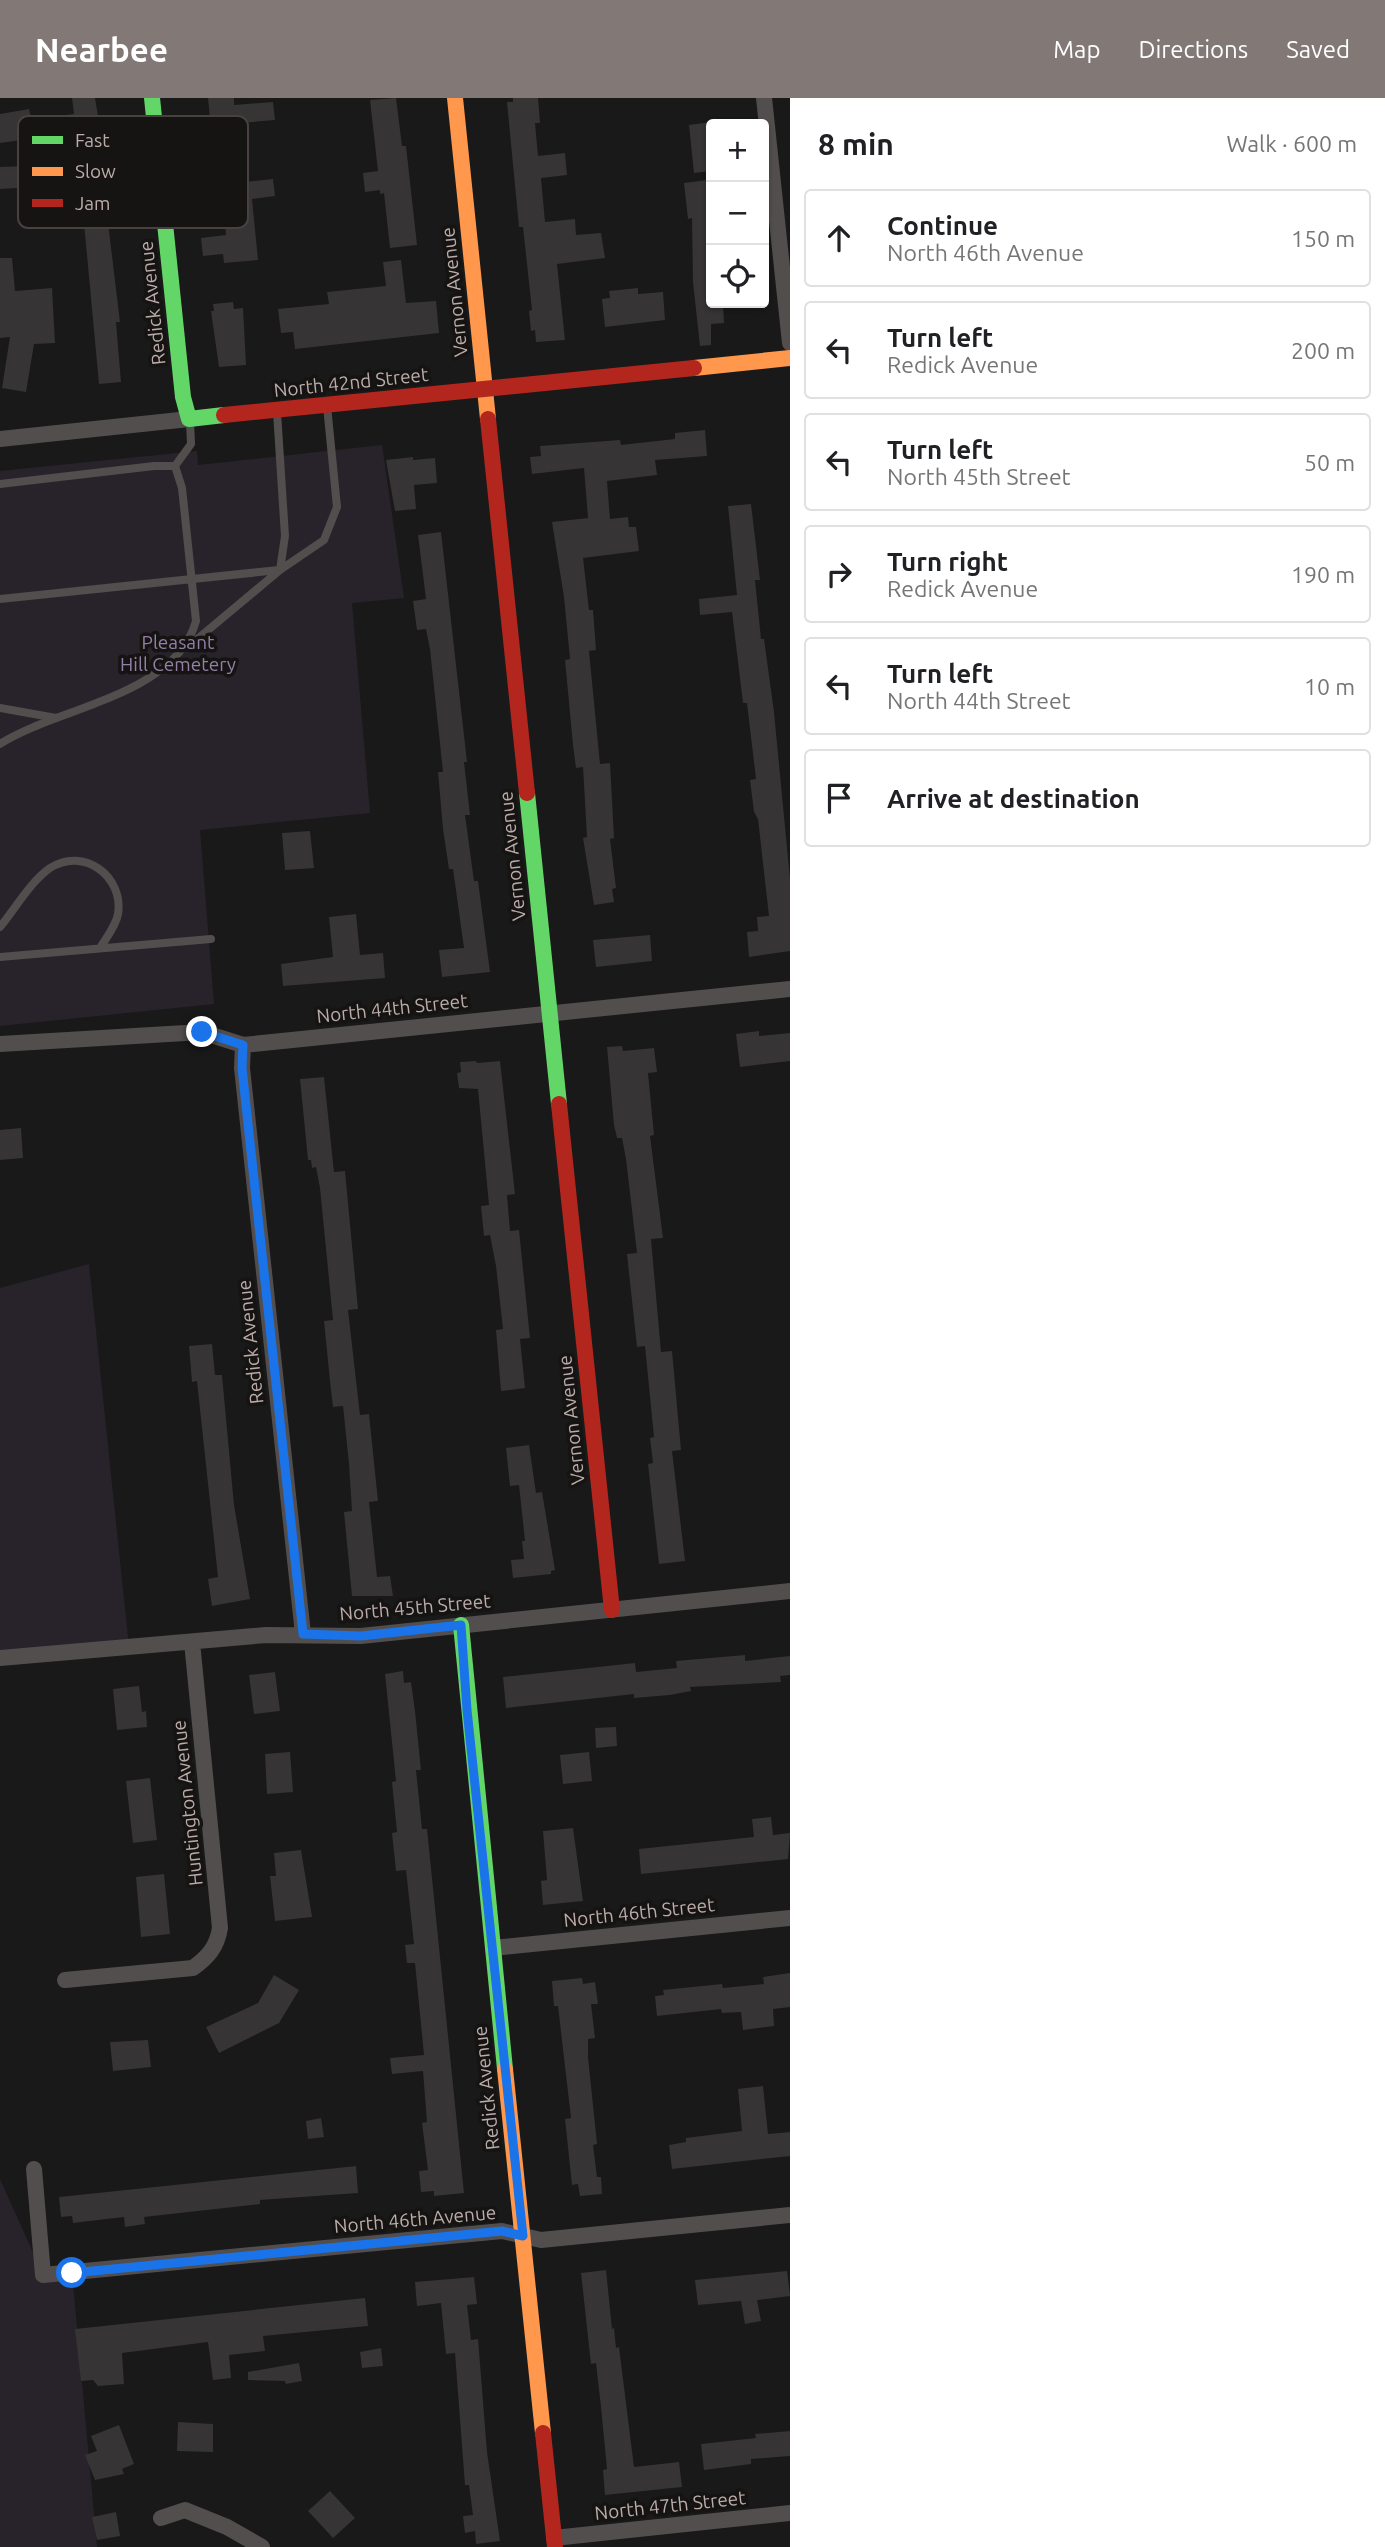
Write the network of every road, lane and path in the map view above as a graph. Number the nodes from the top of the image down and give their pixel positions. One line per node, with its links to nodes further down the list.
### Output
1 (152, 98): 4 (street, Redick Avenue)
2 (455, 98): 8 (street, Vernon Avenue)
3 (764, 98): 6 (street)
4 (154, 116)
5 (165, 228): 11 (street, Redick Avenue)
6 (790, 343)
7 (790, 358): 8 (street, North 42nd Street)
8 (485, 389): 9 (street, North 42nd Street); 27 (street, Vernon Avenue)
9 (327, 405): 10 (street, North 42nd Street); 15 (lane)
10 (276, 410): 11 (street, North 42nd Street); 15 (lane)
11 (189, 419): 12 (street, North 42nd Street); 13 (lane)
12 (0, 439)
13 (175, 466): 14 (lane); 16 (lane)
14 (0, 484)
15 (280, 569): 16 (lane); 18 (lane)
16 (191, 578): 17 (lane); 18 (lane)
17 (0, 599)
18 (181, 653): 20 (lane)
19 (0, 708): 20 (lane)
20 (56, 718): 21 (lane)
21 (0, 744)
22 (0, 927): 24 (lane)
23 (211, 939): 24 (lane)
24 (100, 948): 25 (lane)
25 (0, 957)
26 (790, 989): 27 (street, North 44th Street)
27 (550, 1013): 29 (street, North 44th Street); 31 (street, Vernon Avenue)
28 (0, 1044): 29 (street, North 44th Street)
29 (243, 1045): 33 (street, Redick Avenue)
30 (790, 1591): 31 (street, North 45th Street)
31 (612, 1609): 32 (street, North 45th Street)
32 (461, 1625): 33 (street, North 45th Street); 37 (street, Redick Avenue)
33 (303, 1634): 34 (street, North 45th Street)
34 (192, 1642): 35 (street, North 45th Street); 38 (street, Huntington Avenue)
35 (0, 1658)
36 (790, 1918): 37 (street, North 46th Street)
37 (493, 1948): 41 (street, Redick Avenue)
38 (65, 1980)
39 (34, 2169): 41 (street, North 46th Avenue)
40 (790, 2215): 41 (street, North 46th Avenue)
41 (523, 2236): 44 (street, Redick Avenue)
42 (790, 2513): 44 (street, North 47th Street)
43 (161, 2518): 45 (street)
44 (555, 2543)
45 (262, 2547)

